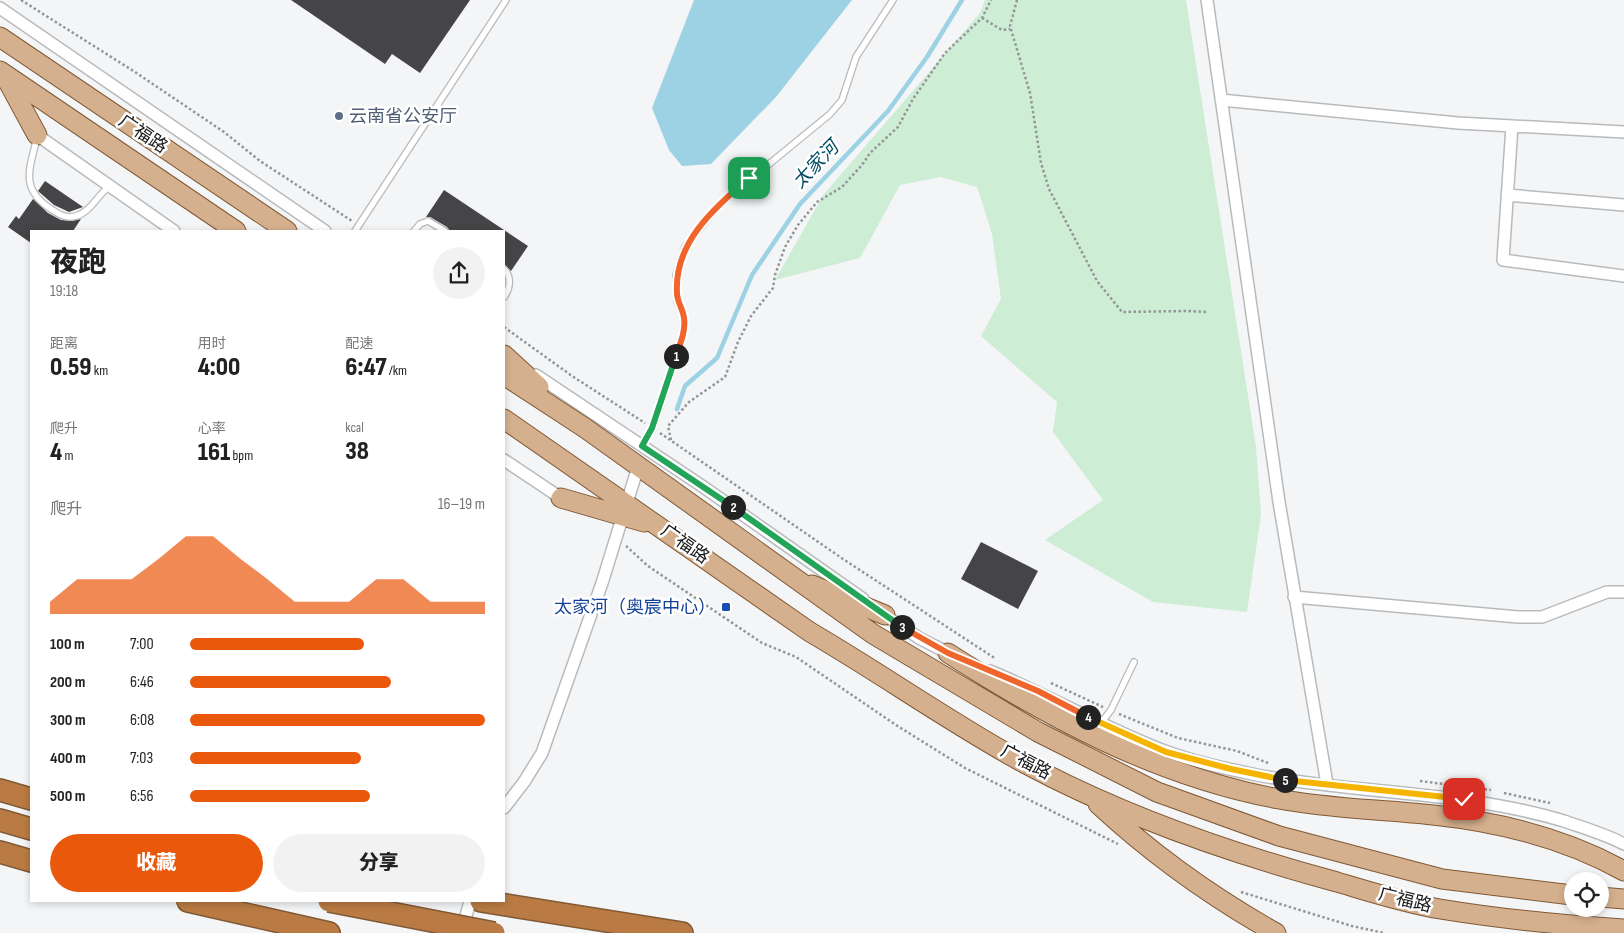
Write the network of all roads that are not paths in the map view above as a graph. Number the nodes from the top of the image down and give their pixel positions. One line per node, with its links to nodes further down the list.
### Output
1 (506, 0): 14 (lane)
2 (892, 0): 29 (lane)
3 (1207, 0): 7 (street)
4 (0, 8): 18 (street)
5 (0, 37): 17 (main road, 广福路)
6 (2, 72): 10 (main road); 16 (main road, 广福路)
7 (1221, 100): 8 (street); 36 (street)
8 (1512, 126): 9 (street); 12 (street)
9 (1624, 132)
10 (37, 135): 11 (street); 11 (lane)
11 (111, 186): 15 (street)
12 (1507, 195): 13 (street); 22 (street)
13 (1624, 206)
14 (357, 229)
15 (173, 230)
16 (235, 230)
17 (286, 230)
18 (324, 230)
19 (415, 230): 20 (lane)
20 (443, 230)
21 (505, 270): 23 (lane)
22 (1624, 276)
23 (505, 296)
24 (505, 355): 28 (main road)
25 (505, 355): 29 (street)
26 (505, 376): 28 (main road, 广福路)
27 (505, 419): 33 (main road, 广福路)
28 (584, 428): 31 (main road, 广福路)
29 (642, 446): 37 (street)
30 (505, 461): 32 (street)
31 (638, 467): 33 (street); 34 (main road, 广福路)
32 (561, 498): 33 (main road)
33 (624, 510): 43 (main road, 广福路); 45 (street)
34 (791, 578): 37 (main road); 52 (main road, 广福路)
35 (1624, 592): 36 (street)
36 (1294, 597): 41 (street)
37 (885, 615): 38 (street)
38 (948, 653): 40 (street); 51 (main road)
39 (1134, 662): 40 (lane)
40 (1101, 723): 41 (street)
41 (1327, 784): 48 (street)
42 (0, 790): 44 (highway)
43 (1087, 794): 59 (main road, 广福路); 64 (main road)
44 (30, 799)
45 (505, 807)
46 (0, 820): 47 (highway)
47 (30, 829)
48 (1624, 844)
49 (0, 852): 50 (highway)
50 (30, 861)
51 (1624, 871)
52 (1564, 894)
53 (1609, 898): 54 (main road)
54 (1624, 899)
55 (192, 902): 60 (highway)
56 (334, 902): 62 (highway, bridge)
57 (470, 902): 61 (street)
58 (487, 902): 63 (highway)
59 (1624, 929)
60 (329, 933)
61 (461, 933)
62 (494, 933)
63 (682, 933)
64 (1276, 933)

